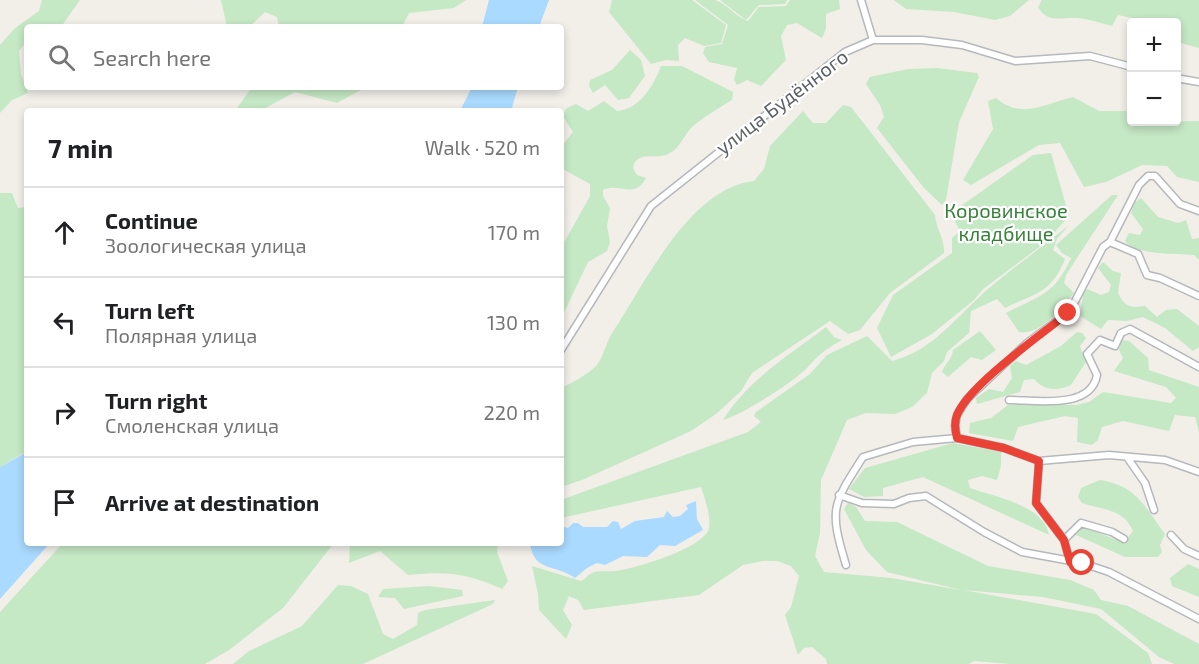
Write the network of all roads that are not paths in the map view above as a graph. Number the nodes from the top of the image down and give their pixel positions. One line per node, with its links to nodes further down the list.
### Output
1 (861, 0): 2 (street)
2 (873, 40): 3 (street, улица Будённого); 9 (street, улица Будённого)
3 (1127, 67)
4 (1181, 79): 5 (street)
5 (1199, 82)
6 (1199, 211): 7 (street)
7 (1110, 242): 8 (street); 12 (street)
8 (1199, 296)
9 (564, 346)
10 (1199, 367): 11 (street)
11 (1009, 400)
12 (957, 438): 14 (street); 16 (street)
13 (1127, 457): 14 (street); 15 (street); 17 (street)
14 (1039, 461): 20 (street)
15 (1199, 472)
16 (839, 495): 22 (street); 23 (street)
17 (1154, 510)
18 (1171, 535): 21 (street)
19 (1124, 539): 20 (street)
20 (1064, 540): 22 (street)
21 (1199, 556)
22 (1070, 562): 24 (street)
23 (846, 565)
24 (1199, 619)

